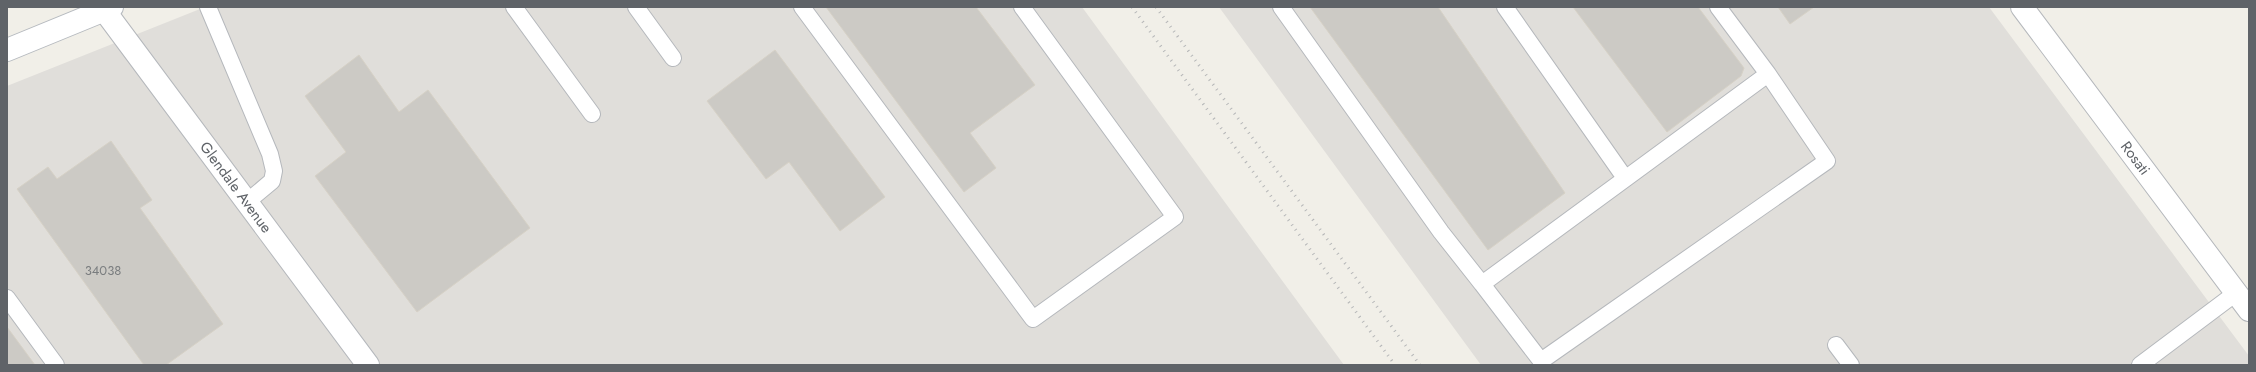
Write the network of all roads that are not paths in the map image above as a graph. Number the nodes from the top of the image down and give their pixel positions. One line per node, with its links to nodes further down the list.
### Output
1 (208, 7): 16 (lane)
2 (514, 7): 14 (lane)
3 (636, 7): 12 (lane)
4 (802, 7): 5 (lane)
5 (1022, 7)
6 (1281, 7): 17 (lane)
7 (1505, 7): 15 (lane)
8 (1718, 7): 13 (lane)
9 (2022, 7): 18 (street, Rosati)
10 (108, 8): 11 (street); 16 (street, Glendale Avenue)
11 (7, 50)
12 (673, 58)
13 (1768, 74): 15 (lane); 17 (lane)
14 (592, 114)
15 (1625, 178): 17 (lane)
16 (247, 202): 23 (street, Glendale Avenue)
17 (1482, 284)
18 (2236, 293): 20 (street, Rosati); 25 (lane)
19 (7, 298): 22 (lane)
20 (2249, 310)
21 (1836, 345): 24 (lane)
22 (56, 365)
23 (368, 365)
24 (1851, 365)
25 (2140, 365)

